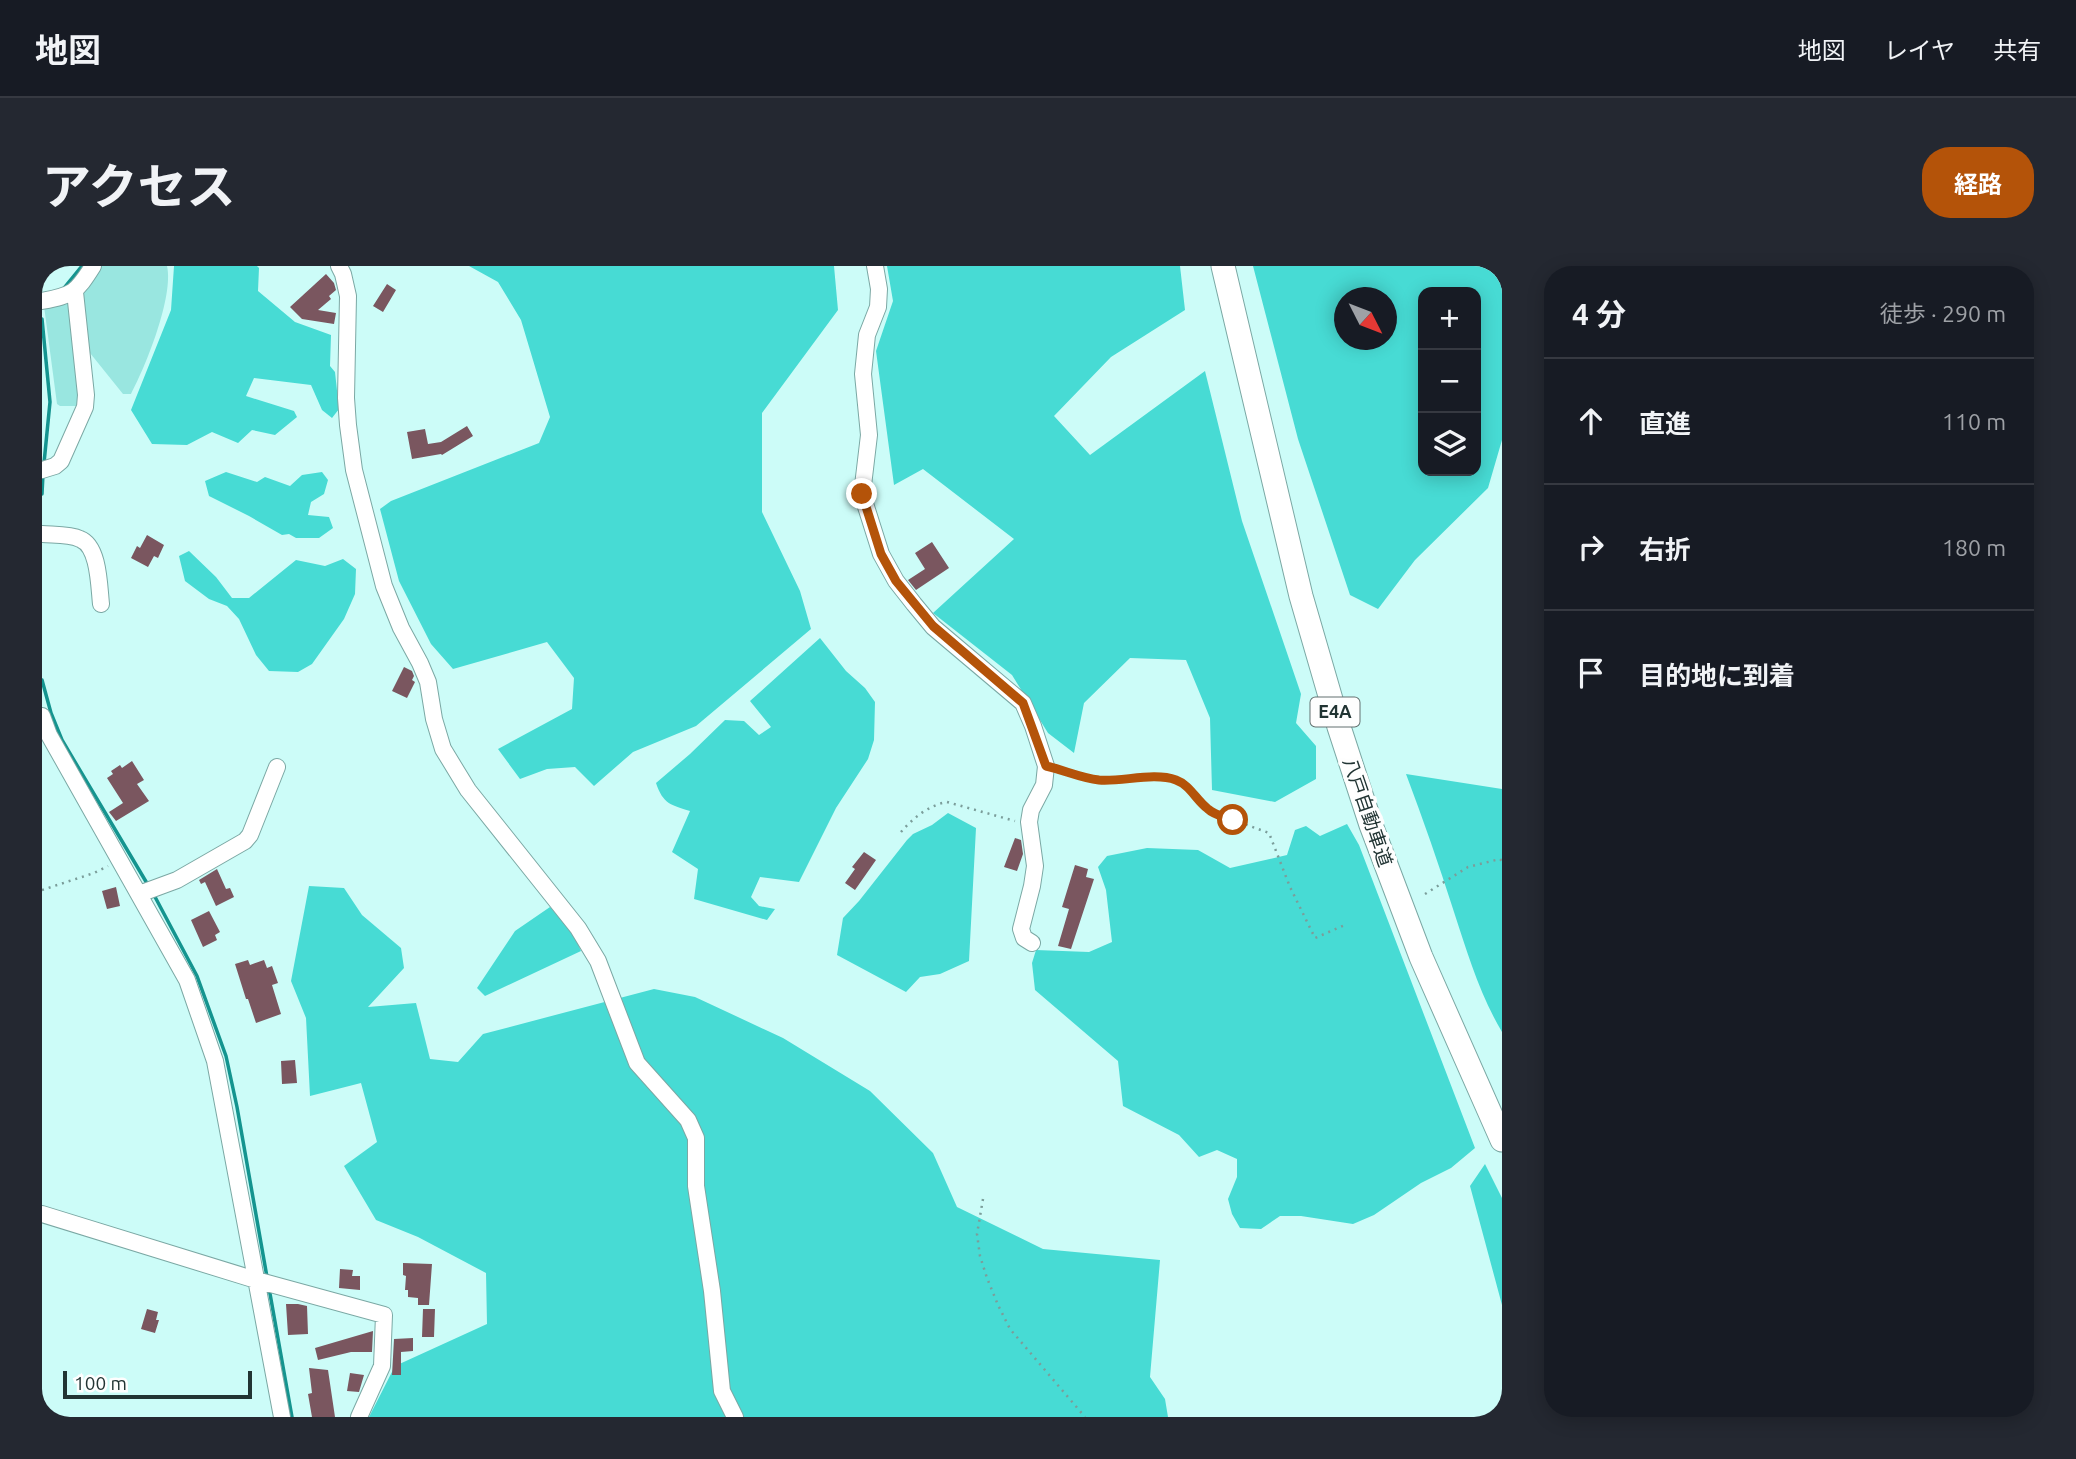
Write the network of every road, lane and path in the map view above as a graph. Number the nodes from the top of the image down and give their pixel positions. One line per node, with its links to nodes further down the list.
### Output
1 (93, 266): 5 (street)
2 (339, 266): 28 (street)
3 (875, 266): 11 (street)
4 (1223, 266): 22 (highway, 八戸自動車道 / E4A)
5 (75, 292): 6 (street); 7 (street)
6 (42, 301)
7 (42, 470)
8 (42, 534): 9 (street)
9 (101, 604)
10 (42, 716): 15 (street)
11 (1046, 766): 13 (street); 20 (path)
12 (277, 767): 18 (street)
13 (1029, 821): 14 (path); 21 (street)
14 (901, 832)
15 (120, 860): 17 (path); 18 (street)
16 (1502, 861): 19 (path)
17 (42, 890)
18 (139, 894): 25 (street)
19 (1425, 894)
20 (1345, 925)
21 (1032, 943)
22 (1502, 1140)
23 (983, 1199): 29 (path)
24 (42, 1214): 25 (street)
25 (256, 1280): 26 (street); 27 (street)
26 (282, 1417)
27 (359, 1417)
28 (735, 1417)
29 (1085, 1417)

